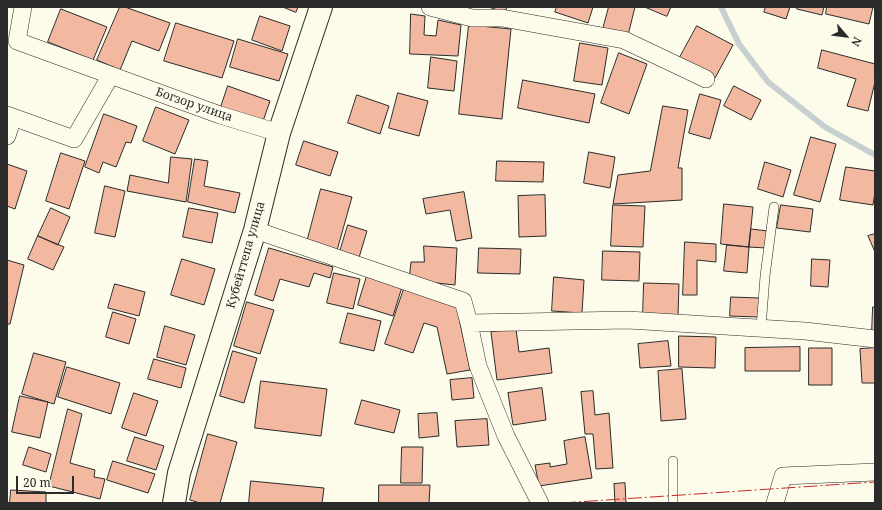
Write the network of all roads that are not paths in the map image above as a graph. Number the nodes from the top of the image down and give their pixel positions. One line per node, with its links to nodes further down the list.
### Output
1 (23, 7): 4 (street, Богзор улица)
2 (321, 7): 7 (street, Кубейттепа улица)
3 (430, 7): 5 (street)
4 (111, 75): 6 (street); 7 (street, Богзор улица)
5 (706, 80)
6 (10, 116): 8 (street)
7 (279, 133): 10 (street, Кубейттепа улица)
8 (7, 136)
9 (774, 207): 12 (lane)
10 (255, 230): 11 (street); 16 (street, Кубейттепа улица)
11 (469, 323): 12 (street); 17 (street)
12 (762, 328): 13 (street)
13 (875, 339)
14 (673, 461): 18 (lane)
15 (875, 472): 19 (street)
16 (174, 503)
17 (540, 503)
18 (673, 503)
19 (775, 503)

